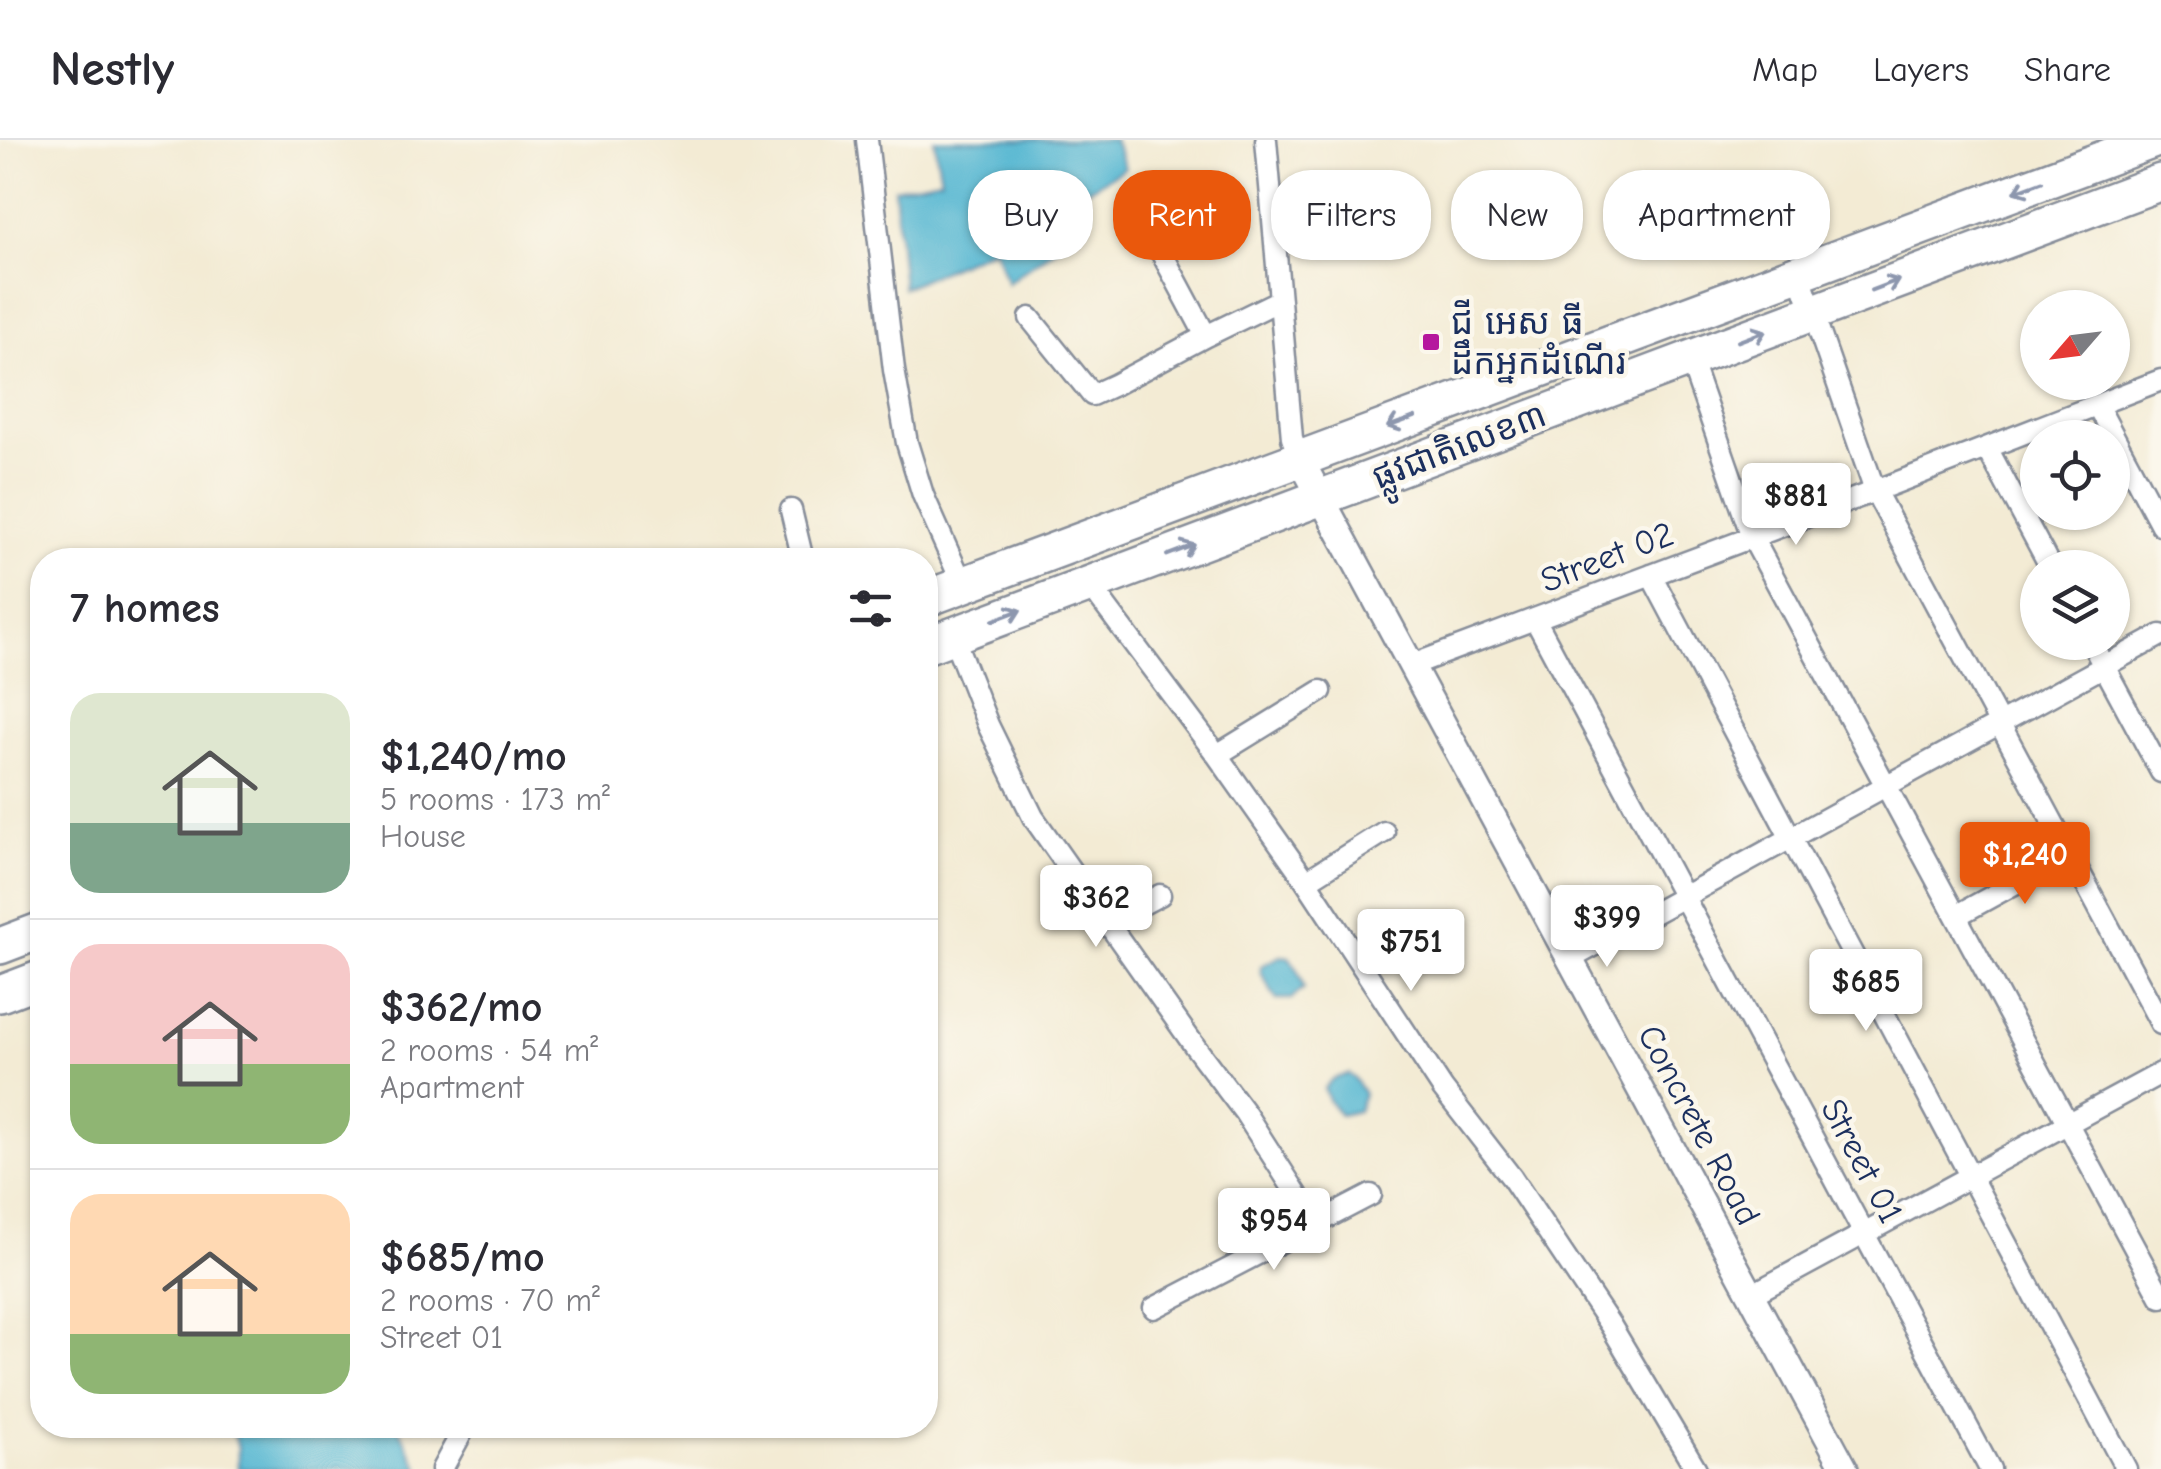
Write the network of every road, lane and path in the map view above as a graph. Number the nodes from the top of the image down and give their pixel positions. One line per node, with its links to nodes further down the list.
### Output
1 (867, 140): 25 (street)
2 (1266, 140): 7 (street)
3 (2154, 140): 6 (highway, ផ្លូវជាតិលេខ៣, one-way to 6)
4 (2161, 182): 8 (highway, ផ្លូវជាតិលេខ៣, one-way to 4)
5 (1165, 260): 10 (street)
6 (1798, 273): 8 (street); 15 (highway, ផ្លូវជាតិលេខ៣, one-way to 15)
7 (1278, 301): 10 (street); 15 (street)
8 (1814, 312): 11 (highway, ផ្លូវជាតិលេខ៣, one-way to 8); 16 (street)
9 (1030, 318): 10 (street)
10 (1206, 336)
11 (1690, 359): 17 (highway, ផ្លូវជាតិលេខ៣); 20 (street)
12 (2161, 380): 13 (street, Street 02)
13 (2097, 405): 14 (street, Street 02); 19 (street)
14 (1987, 448): 16 (street, Street 02); 22 (street)
15 (1300, 459): 17 (street, Concrete Road); 25 (highway, ផ្លូវជាតិលេខ៣)
16 (1875, 492): 20 (street, Street 02); 34 (street)
17 (1321, 497): 24 (highway, ផ្លូវជាតិលេខ៣, one-way to 17); 31 (street, Concrete Road)
18 (791, 510): 21 (street)
19 (2161, 525)
20 (1752, 537): 23 (street, Street 02); 37 (street)
21 (801, 548)
22 (2041, 550)
23 (1651, 575): 27 (street, Street 02); 39 (street)
24 (1090, 584): 29 (highway, ផ្លូវជាតិលេខ៣, one-way to 24); 35 (street)
25 (963, 585): 26 (highway, ផ្លូវជាតិលេខ៣)
26 (938, 595)
27 (1536, 618): 31 (street, Street 02); 43 (street, Street 01)
28 (2161, 635): 32 (street)
29 (939, 641): 45 (street)
30 (2101, 660): 32 (street)
31 (1412, 665): 48 (street, Concrete Road)
32 (2104, 666): 34 (street); 36 (street)
33 (1321, 690): 35 (street)
34 (2000, 723): 37 (street); 40 (street)
35 (1217, 754): 41 (street)
36 (2161, 772)
37 (1886, 786): 39 (street); 44 (street)
38 (1384, 832): 41 (street)
39 (1790, 838): 43 (street); 54 (street)
40 (2070, 854): 44 (street); 51 (street)
41 (1306, 881): 63 (street)
42 (1160, 895): 45 (street)
43 (1684, 896): 48 (street); 57 (street, Street 01)
44 (1956, 916): 53 (street)
45 (1107, 922): 56 (street)
46 (30, 935): 47 (highway)
47 (0, 946)
48 (1570, 959): 58 (street, Concrete Road)
49 (30, 983): 50 (highway)
50 (0, 994)
51 (2161, 1024)
52 (2161, 1072): 53 (street)
53 (2068, 1123): 54 (street); 59 (street)
54 (1970, 1176): 57 (street); 66 (street)
55 (1371, 1195): 56 (street)
56 (1316, 1224): 60 (street)
57 (1864, 1233): 58 (street); 65 (street, Street 01)
58 (1751, 1295): 64 (street, Concrete Road)
59 (2161, 1297)
60 (1154, 1308)
61 (459, 1438): 62 (street)
62 (442, 1469)
63 (1696, 1469)
64 (1844, 1469)
65 (1990, 1469)
66 (2126, 1469)

